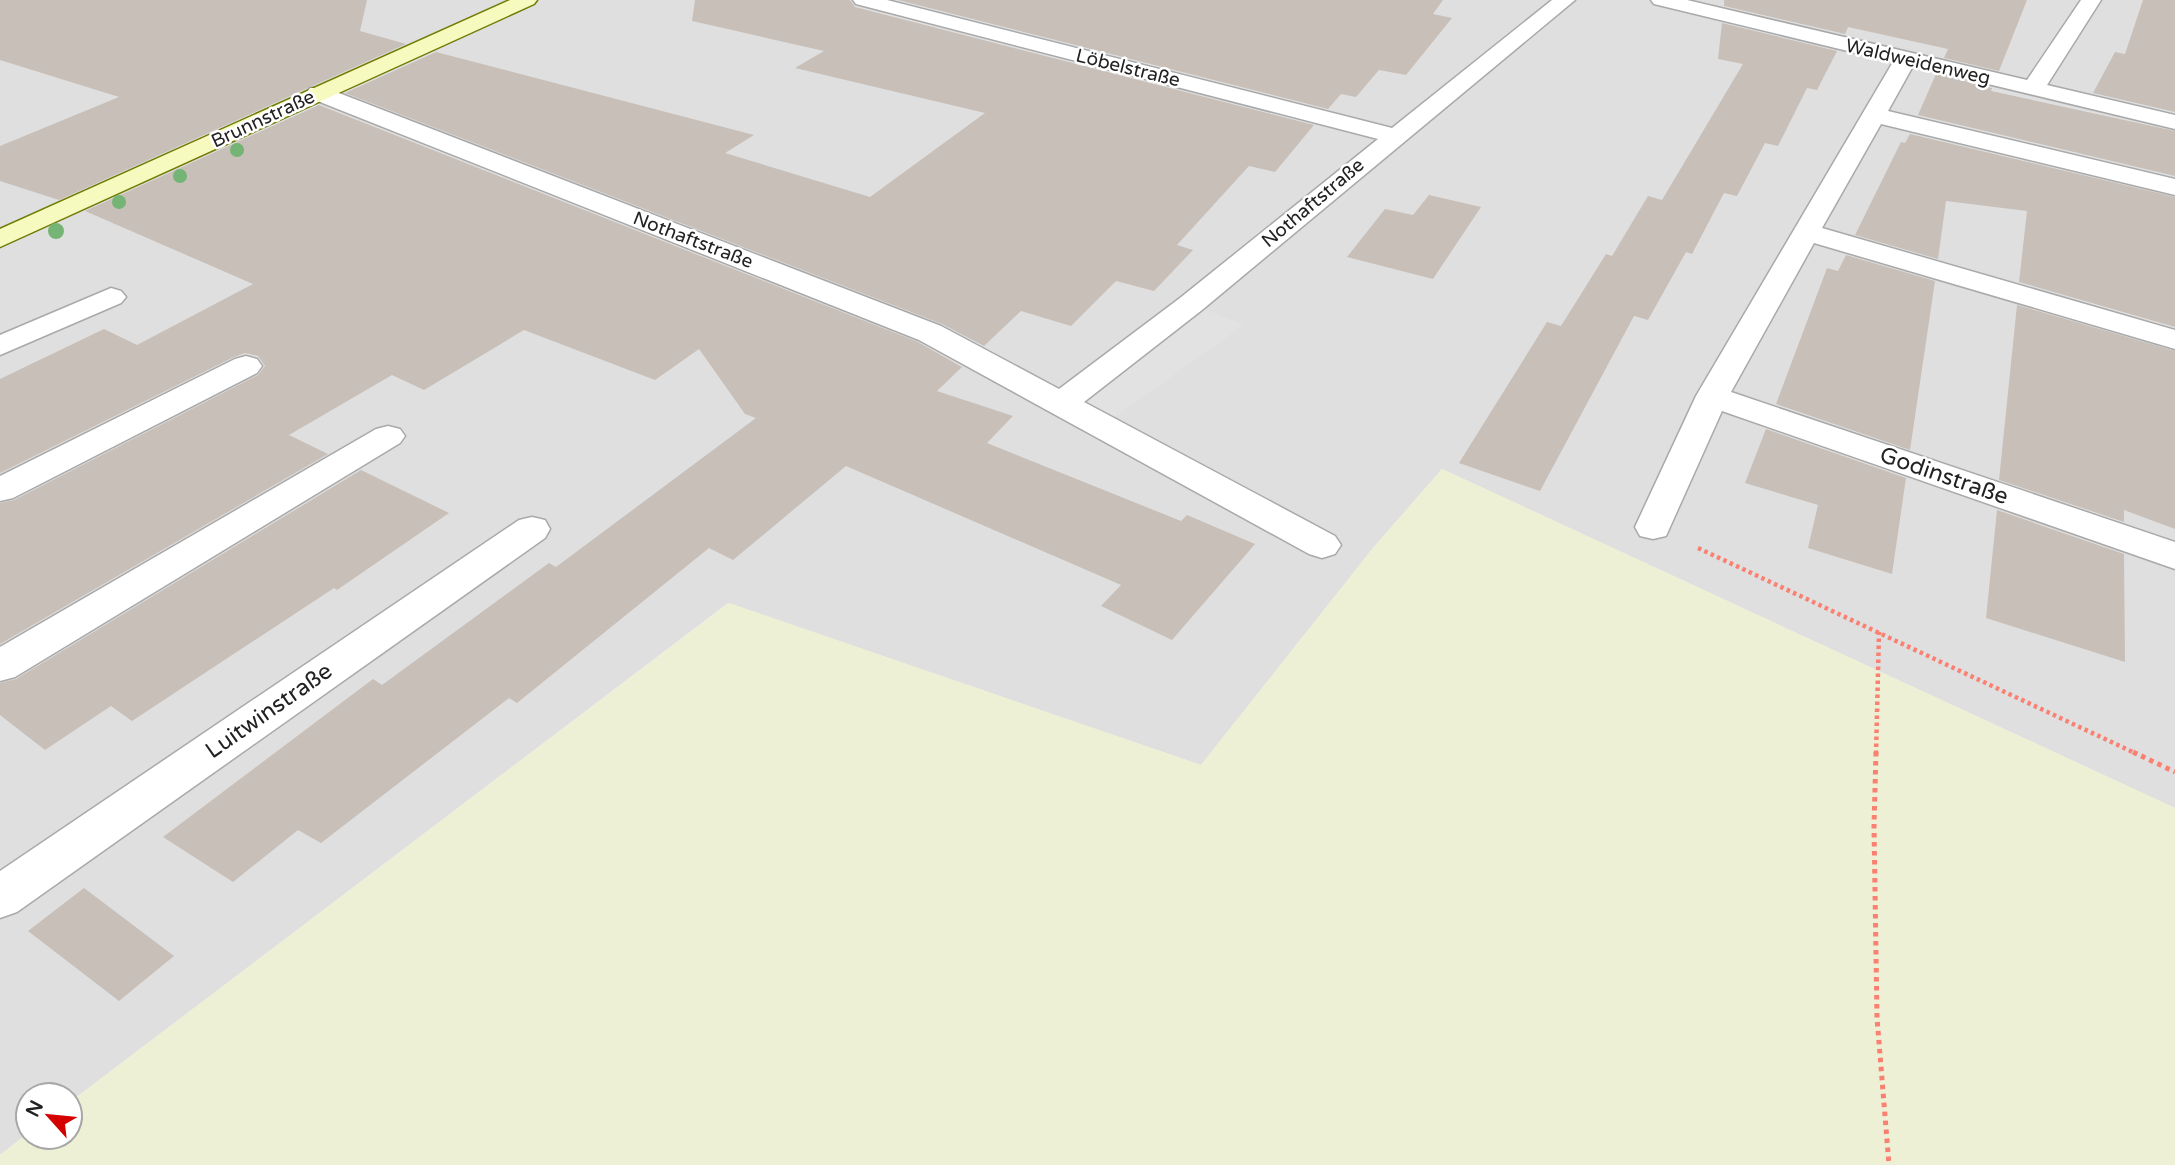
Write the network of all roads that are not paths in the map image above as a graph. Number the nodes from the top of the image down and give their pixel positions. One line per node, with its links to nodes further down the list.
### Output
1 (527, 0): 8 (street, Brunnstraße)
2 (863, 0): 11 (street, Löbelstraße)
3 (1564, 0): 11 (street, Nothaftstraße)
4 (1661, 0): 6 (street, Waldweidenweg)
5 (2091, 0): 7 (street)
6 (1906, 59): 7 (street, Waldweidenweg); 9 (street)
7 (2034, 89): 10 (street, Waldweidenweg)
8 (318, 93): 14 (street, Brunnstraße); 20 (street, Nothaftstraße)
9 (1873, 115): 12 (street); 13 (street)
10 (2175, 122)
11 (1394, 136): 20 (street, Nothaftstraße)
12 (2175, 187)
13 (1806, 232): 16 (street); 19 (street)
14 (0, 239)
15 (111, 297): 17 (street)
16 (2175, 340)
17 (0, 346)
18 (246, 366): 22 (street)
19 (1712, 396): 23 (street); 26 (street, Godinstraße)
20 (1061, 404): 25 (street, Nothaftstraße)
21 (388, 436): 27 (street)
22 (0, 490)
23 (1653, 527)
24 (532, 529): 28 (street, Luitwinstraße)
25 (1322, 545)
26 (2175, 556)
27 (0, 666)
28 (2, 893)

